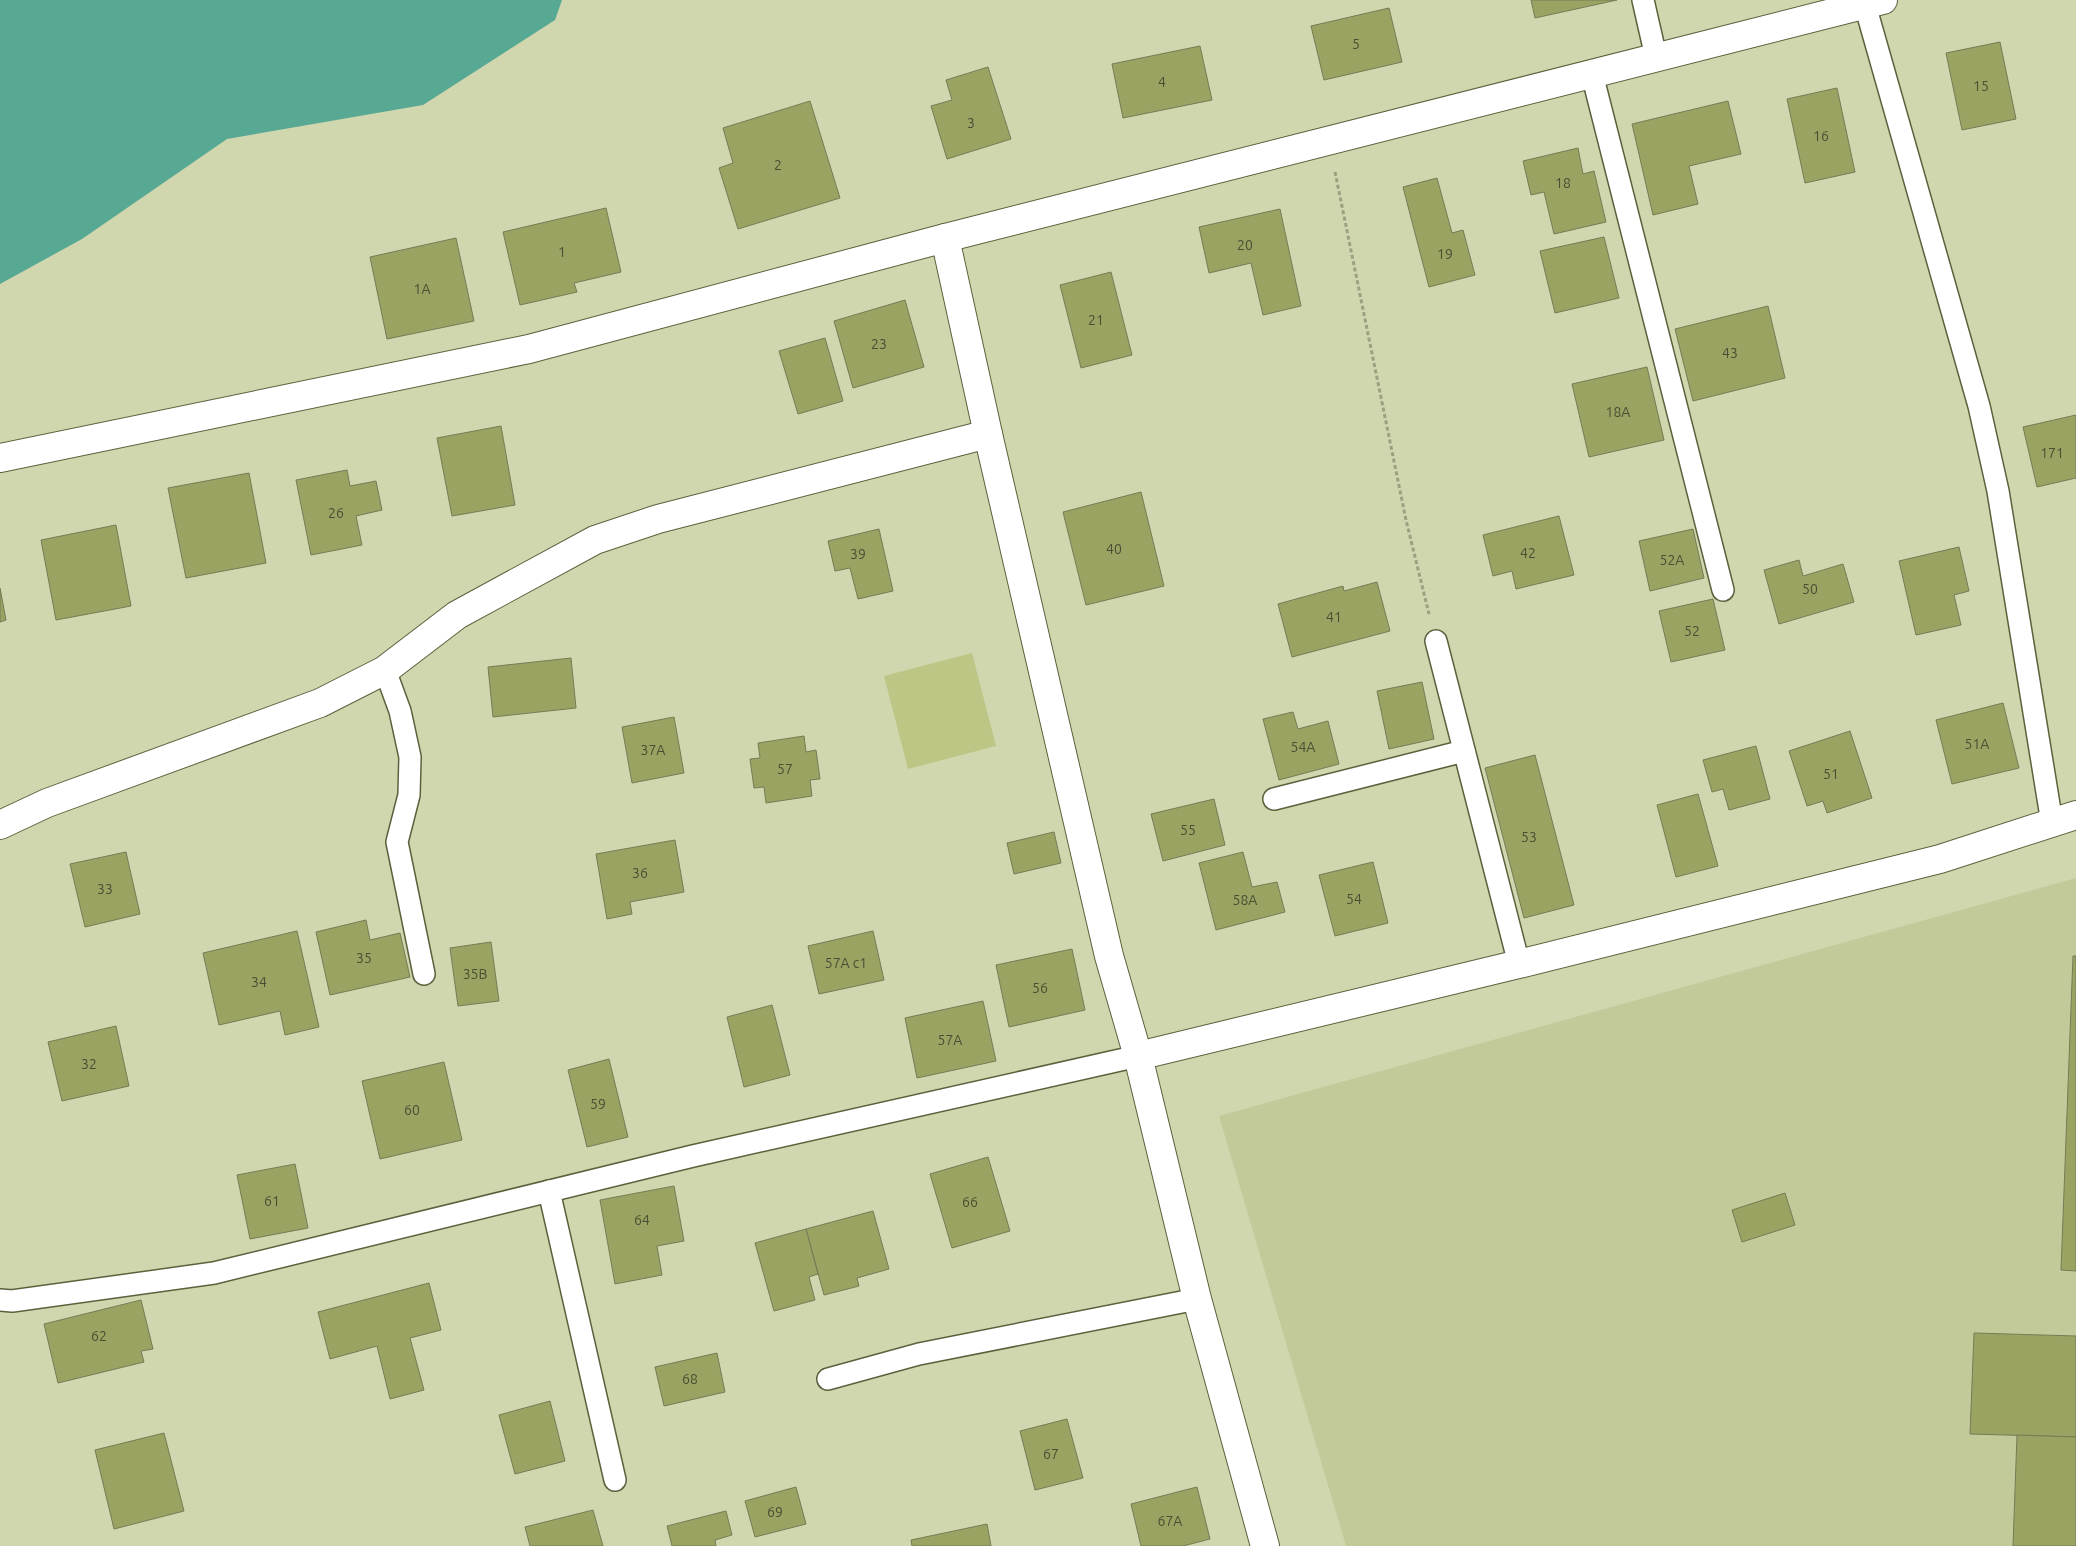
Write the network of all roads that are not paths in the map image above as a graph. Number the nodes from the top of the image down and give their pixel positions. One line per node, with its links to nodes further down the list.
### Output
1 (1643, 0): 3 (lane)
2 (1874, 2): 3 (street); 13 (lane)
3 (1656, 58): 4 (street)
4 (1592, 74): 5 (street); 8 (lane)
5 (945, 238): 6 (street); 7 (street)
6 (988, 434): 10 (street); 17 (street)
7 (0, 458)
8 (1723, 590)
9 (1436, 641): 11 (lane)
10 (385, 670): 14 (street); 16 (lane)
11 (1464, 751): 12 (lane); 15 (lane)
12 (1274, 798)
13 (2064, 819): 15 (street)
14 (0, 825)
15 (1519, 964): 17 (street)
16 (424, 974)
17 (1138, 1056): 18 (lane); 20 (street)
18 (549, 1191): 19 (lane); 22 (lane)
19 (0, 1300)
20 (1197, 1300): 21 (lane); 23 (street)
21 (828, 1380)
22 (615, 1480)
23 (1264, 1546)

